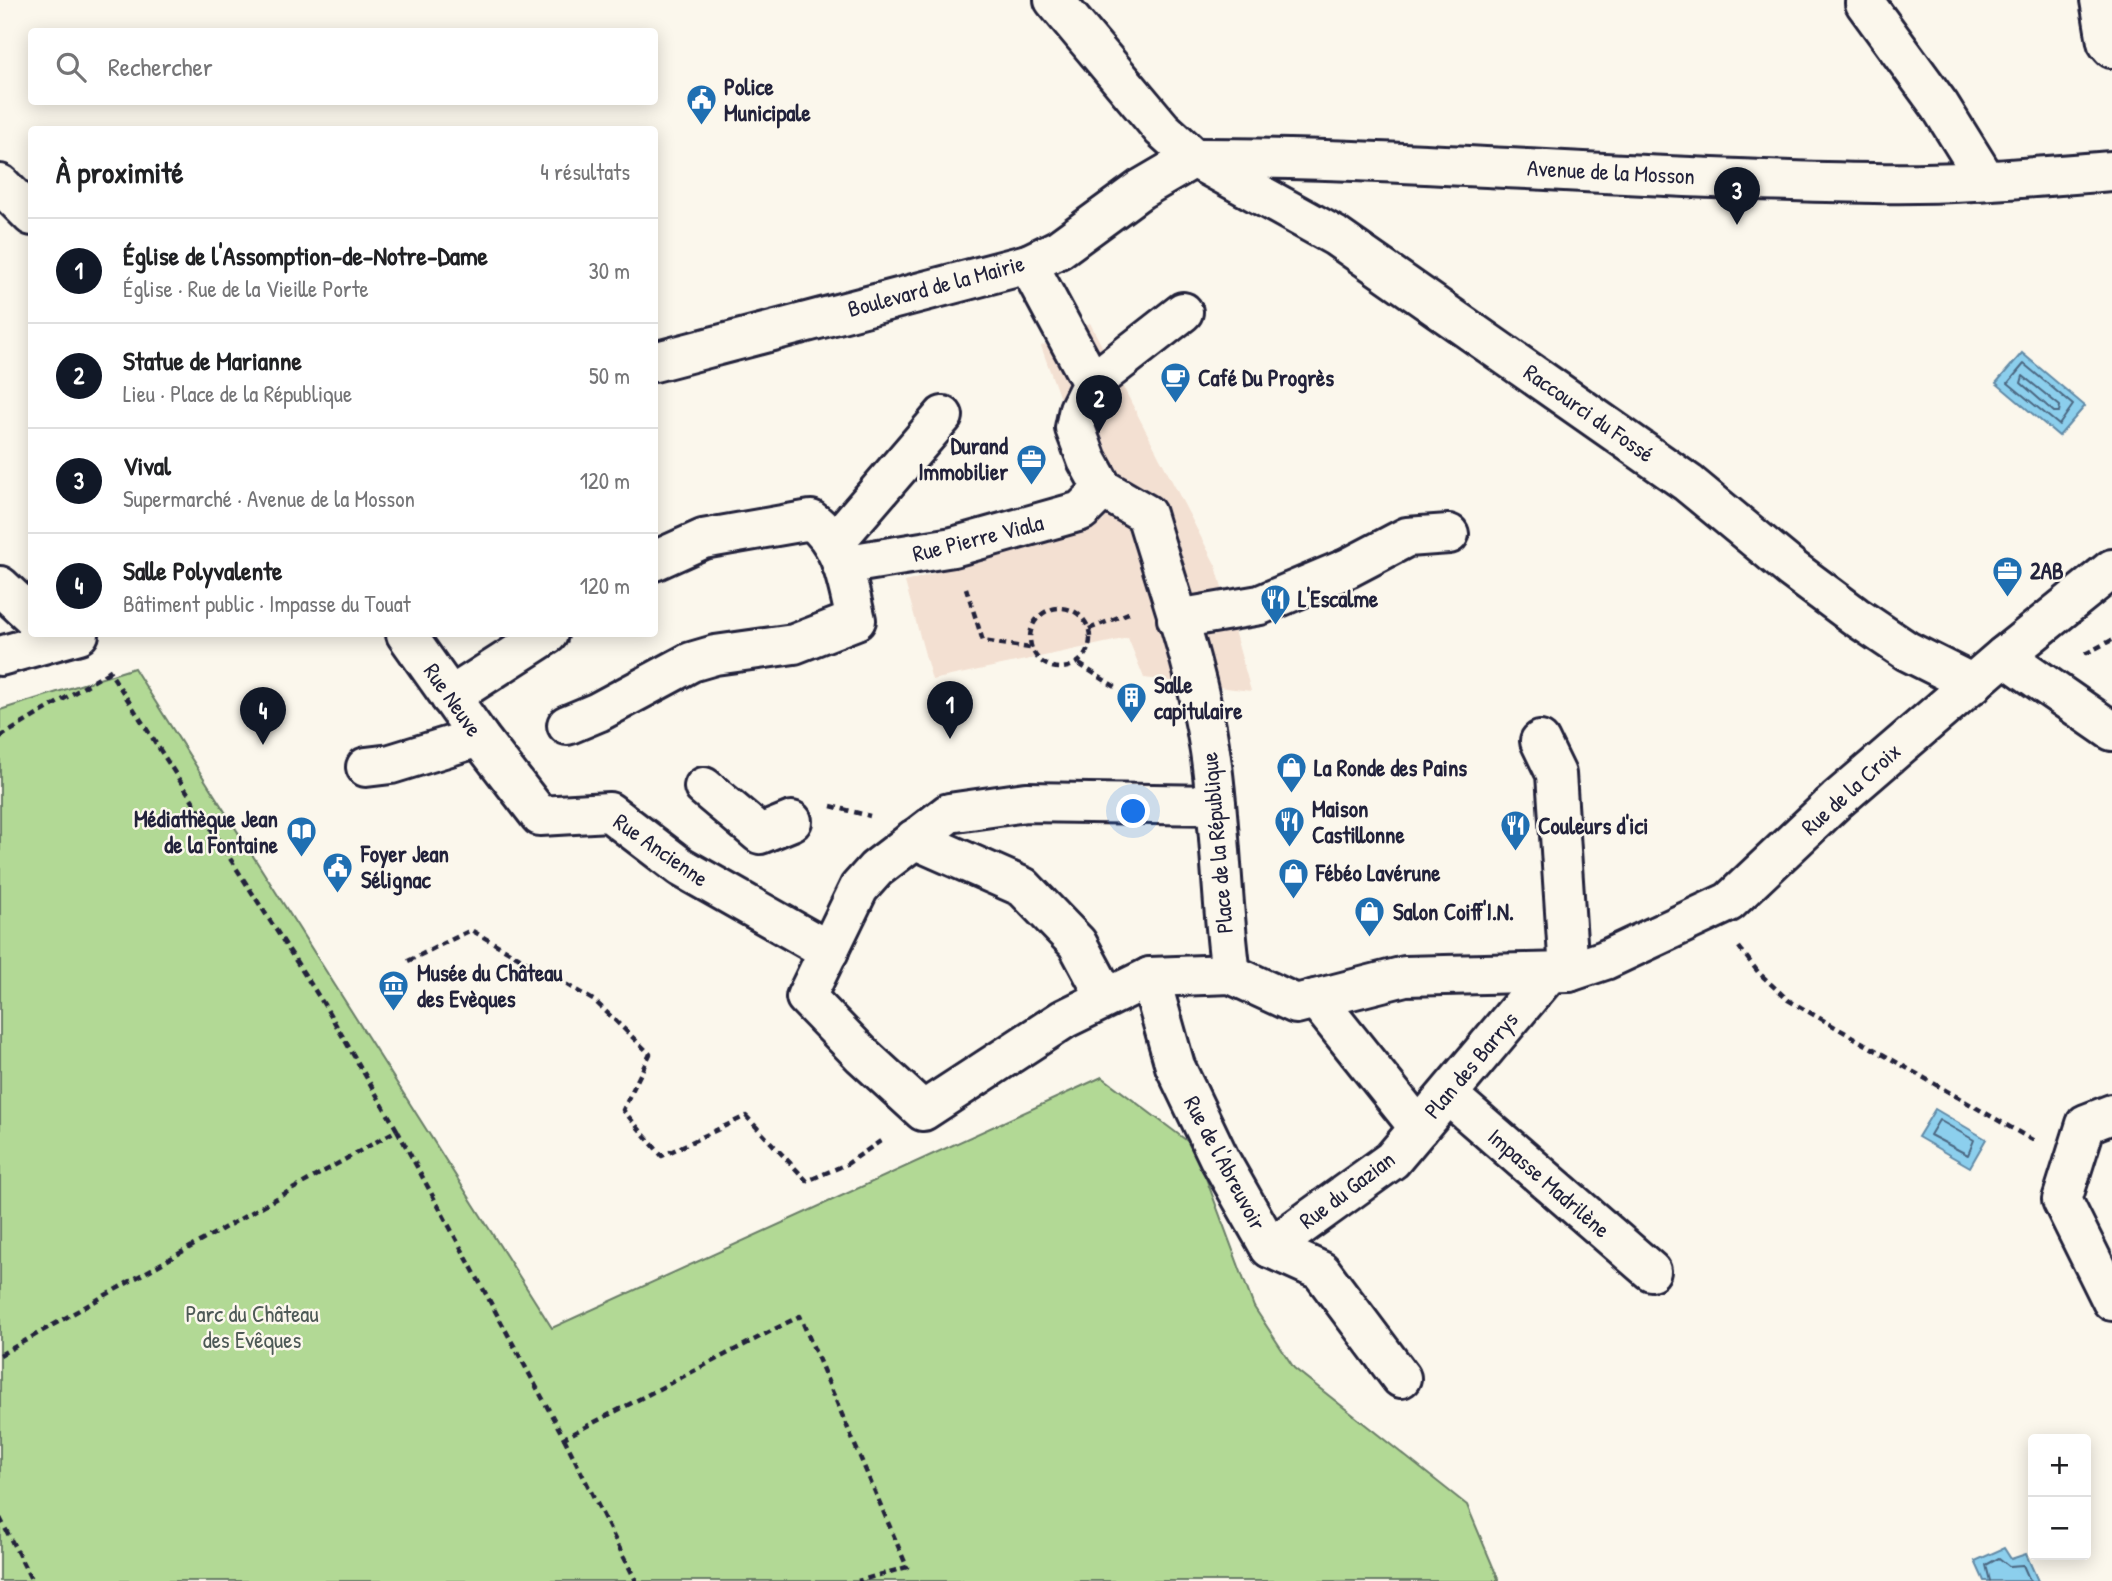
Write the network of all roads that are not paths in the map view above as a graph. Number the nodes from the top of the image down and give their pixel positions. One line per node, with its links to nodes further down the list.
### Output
1 (1054, 0): 5 (street, Raccourci du Fossé)
2 (2100, 0): 4 (street)
3 (1865, 2): 7 (street)
4 (2112, 48)
5 (1194, 158): 7 (street, Avenue de la Mosson); 10 (street, Boulevard de la Mairie); 28 (street, Raccourci du Fossé)
6 (2112, 171): 7 (street, Avenue de la Mosson)
7 (1986, 180)
8 (0, 184): 9 (street)
9 (28, 212)
10 (1028, 264): 12 (street, Boulevard de la Mairie); 13 (street)
11 (1183, 312): 13 (street)
12 (658, 361)
13 (1092, 383): 15 (street, Place de la République)
14 (943, 416): 17 (street)
15 (1104, 489): 17 (street, Rue Pierre Viala); 22 (street, Place de la République)
16 (1449, 534): 22 (street)
17 (838, 554): 18 (street); 30 (street)
18 (658, 559)
19 (2112, 569): 27 (street, Rue de la Croix)
20 (0, 586): 21 (street)
21 (28, 608)
22 (1177, 619): 36 (street, Place de la République)
23 (61, 637): 26 (street)
24 (408, 637): 29 (street, Rue Neuve)
25 (543, 637): 29 (street)
26 (0, 656)
27 (2004, 656): 28 (street, Rue de la Croix); 31 (street)
28 (1973, 684): 40 (street, Rue de la Croix)
29 (450, 697): 33 (street, Rue Neuve)
30 (567, 725)
31 (2112, 731)
32 (1540, 741): 40 (street)
33 (490, 751): 34 (street); 39 (street, Rue Ancienne)
34 (366, 767)
35 (704, 787): 37 (street)
36 (1216, 805): 38 (street); 41 (street, Place de la République)
37 (792, 821)
38 (914, 839): 39 (street); 43 (street)
39 (829, 951): 43 (street)
40 (1559, 973): 44 (street, Plan des Barrys); 45 (street, Plan des Barrys)
41 (1231, 974): 42 (street); 44 (street, Plan des Barrys)
42 (1150, 977): 43 (street); 48 (street, Rue de l'Abreuvoir)
43 (1106, 997)
44 (1315, 999): 47 (street, Plan des Barrys)
45 (1448, 1095): 47 (street, Plan des Barrys); 49 (street, Impasse Madrilène)
46 (2112, 1114): 50 (street)
47 (1419, 1128): 48 (street, Rue du Gazian)
48 (1270, 1248): 51 (street, Rue de l'Abreuvoir)
49 (1651, 1270)
50 (2112, 1301)
51 (1401, 1378)

